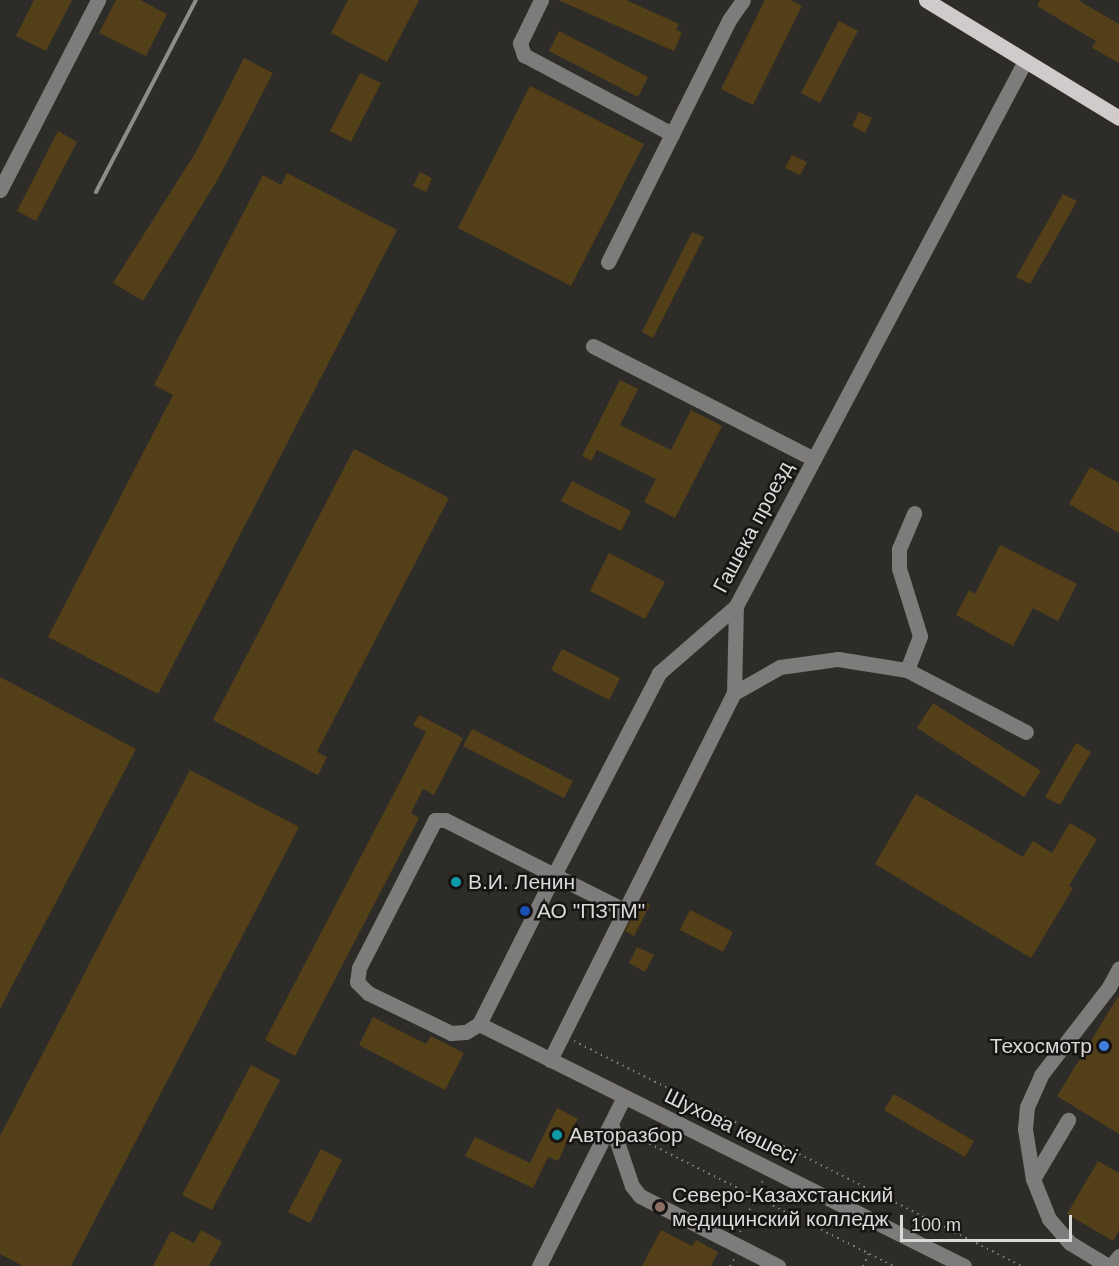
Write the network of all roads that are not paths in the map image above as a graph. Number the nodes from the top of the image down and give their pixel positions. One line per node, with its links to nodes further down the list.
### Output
1 (98, 0): 8 (street)
2 (541, 0): 7 (street)
3 (743, 0): 7 (street)
4 (927, 0): 5 (main road)
5 (1025, 61): 6 (main road); 11 (street, Гашека проезд)
6 (1119, 118)
7 (672, 134): 9 (street)
8 (0, 190)
9 (608, 262)
10 (593, 346): 11 (street)
11 (814, 459): 13 (street, Гашека проезд)
12 (914, 513): 14 (street)
13 (736, 606): 15 (street); 17 (street, Гашека проезд)
14 (907, 670): 15 (street); 16 (street)
15 (734, 693): 18 (street)
16 (1026, 732)
17 (554, 875): 18 (street); 20 (street, Гашека проезд); 20 (street)
18 (624, 910): 21 (street)
19 (1119, 968): 25 (street)
20 (479, 1024): 21 (street, Шухова көшесі)
21 (550, 1060): 22 (street, Шухова көшесі)
22 (624, 1097): 24 (street); 29 (street, Шухова көшесі)
23 (1068, 1120): 25 (street)
24 (610, 1124): 27 (street); 28 (street)
25 (1033, 1179): 30 (street)
26 (1119, 1256): 30 (street)
27 (539, 1266)
28 (778, 1266)
29 (964, 1266)
30 (1110, 1266)

